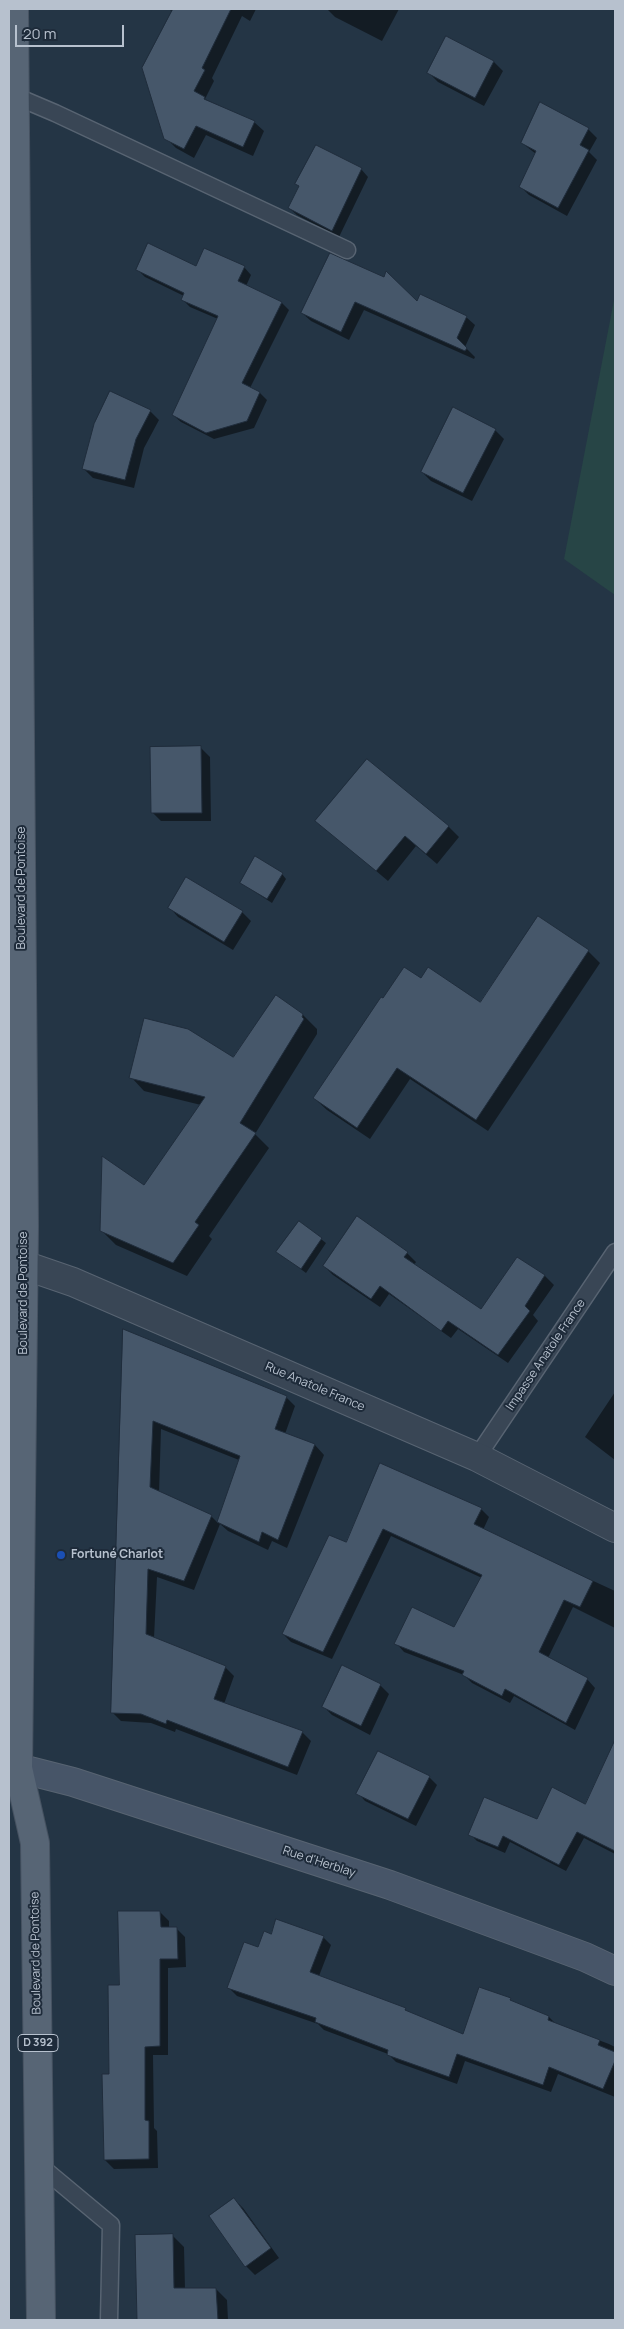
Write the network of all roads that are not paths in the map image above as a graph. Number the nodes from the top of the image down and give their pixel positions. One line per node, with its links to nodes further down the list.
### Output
1 (14, 9): 2 (main road, Boulevard de Pontoise / D 392)
2 (15, 96): 3 (lane); 5 (main road, Boulevard de Pontoise / D 392)
3 (347, 250)
4 (615, 1252): 6 (lane, Impasse Anatole France)
5 (16, 1263): 6 (street, Rue Anatole France); 8 (main road, Boulevard de Pontoise / D 392)
6 (477, 1457): 7 (street, Rue Anatole France)
7 (615, 1528)
8 (12, 1773): 9 (main road, Rue d'Herblay); 10 (main road, Boulevard de Pontoise / D 392)
9 (615, 1971)
10 (39, 2166): 11 (main road, Boulevard de Pontoise / D 392); 12 (lane)
11 (42, 2320)
12 (109, 2320)

